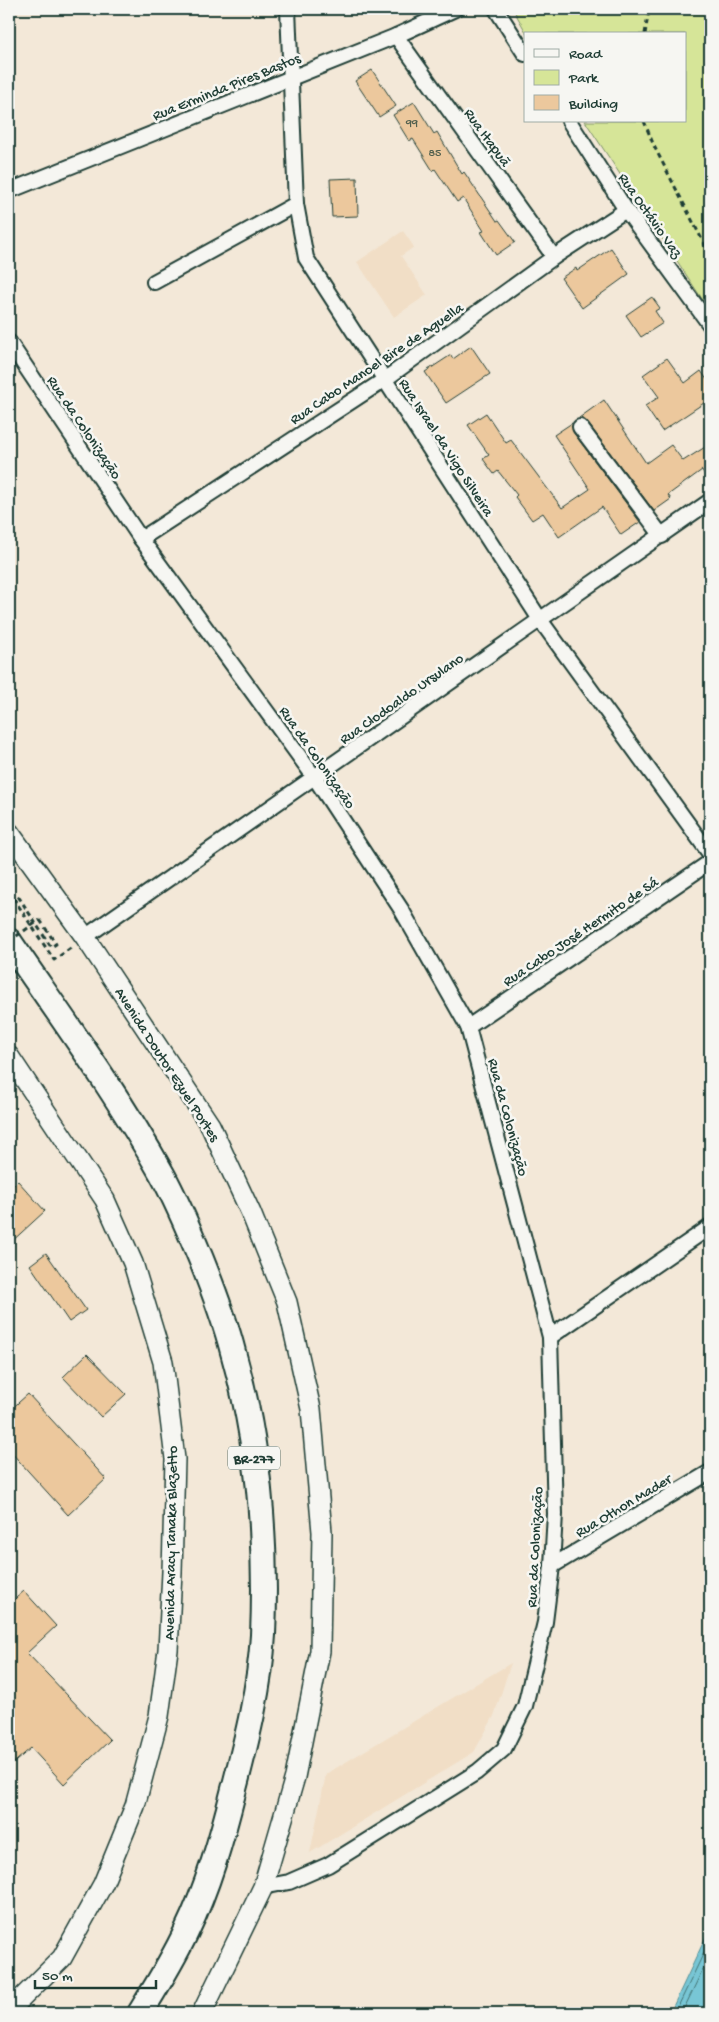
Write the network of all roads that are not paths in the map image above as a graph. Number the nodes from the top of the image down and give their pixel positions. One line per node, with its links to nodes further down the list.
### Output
1 (288, 9): 6 (street, Rua Israel da Vigo Silveira)
2 (455, 9): 4 (street, Rua Erminda Pires Bastos)
3 (496, 9): 5 (street)
4 (396, 36): 6 (street, Rua Erminda Pires Bastos); 11 (street, Rua Itapuã)
5 (524, 52)
6 (289, 78): 8 (street, Rua Erminda Pires Bastos); 9 (street, Rua Israel da Vigo Silveira)
7 (570, 122): 10 (street, Rua Octávio Vaz)
8 (9, 191)
9 (296, 204): 12 (street); 15 (street, Rua Israel da Vigo Silveira)
10 (626, 210): 11 (street, Rua Cabo Manoel Bire de Aguella); 13 (street, Rua Octávio Vaz)
11 (554, 257): 15 (street, Rua Cabo Manoel Bire de Aguella)
12 (154, 282)
13 (710, 325)
14 (9, 342): 19 (street, Rua da Colonização)
15 (384, 380): 19 (street, Rua Cabo Manoel Bire de Aguella); 20 (street, Rua Israel da Vigo Silveira)
16 (580, 426): 18 (street)
17 (710, 501): 18 (street, Rua Clodoaldo Ursulano)
18 (662, 536): 20 (street, Rua Clodoaldo Ursulano)
19 (141, 540): 21 (street, Rua da Colonização)
20 (541, 621): 21 (street, Rua Clodoaldo Ursulano); 23 (street, Rua Israel da Vigo Silveira)
21 (315, 778): 25 (street, Rua Clodoaldo Ursulano); 27 (street, Rua da Colonização)
22 (9, 832): 25 (main road, Avenida Doutor Ezuel Portes)
23 (710, 854)
24 (710, 862): 27 (street, Rua Cabo José Hermito de Sá)
25 (85, 937): 33 (main road, Avenida Doutor Ezuel Portes)
26 (9, 941): 35 (highway, BR-277)
27 (468, 1027): 30 (street, Rua da Colonização)
28 (9, 1056): 34 (main road, Avenida Aracy Tanaka Blazetto)
29 (710, 1227): 30 (street)
30 (550, 1336): 32 (street, Rua da Colonização)
31 (710, 1472): 32 (street, Rua Othon Mader)
32 (552, 1566): 33 (street, Rua da Colonização)
33 (263, 1887): 36 (main road, Avenida Doutor Ezuel Portes)
34 (12, 1999)
35 (140, 2013)
36 (202, 2013)

